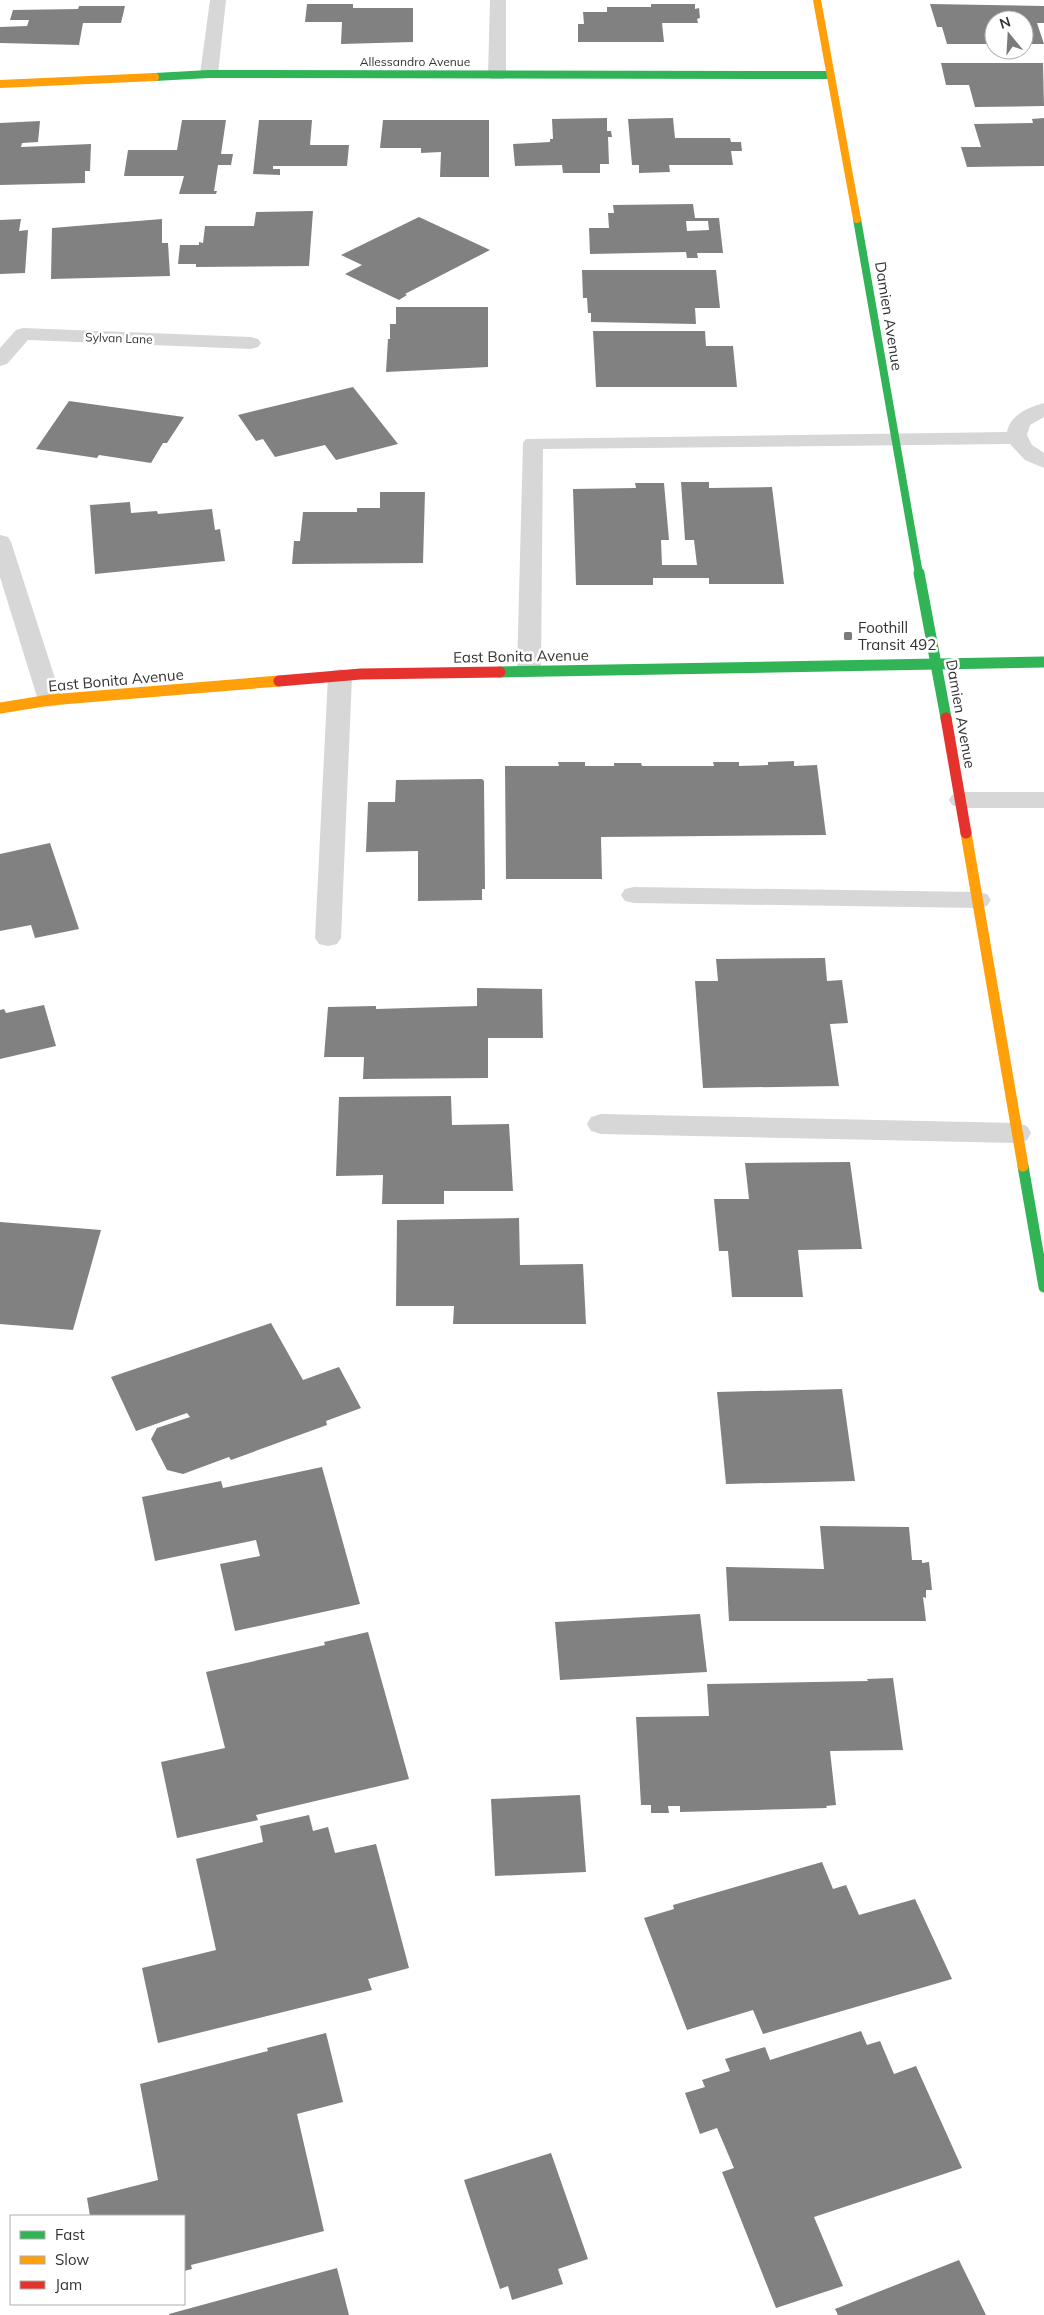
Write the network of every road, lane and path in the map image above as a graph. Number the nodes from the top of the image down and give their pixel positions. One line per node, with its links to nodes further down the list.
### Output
1 (218, 0): 4 (street)
2 (498, 0): 5 (street)
3 (817, 0): 6 (main road, Damien Avenue)
4 (209, 74): 5 (main road, Allessandro Avenue); 7 (main road, Allessandro Avenue)
5 (497, 75): 6 (main road, Allessandro Avenue)
6 (830, 75): 12 (main road, Damien Avenue)
7 (0, 84)
8 (251, 343): 9 (street, Sylvan Lane)
9 (0, 360)
10 (1044, 409): 11 (street)
11 (1016, 438): 12 (street); 13 (street)
12 (894, 440): 15 (main road, Damien Avenue); 17 (street)
13 (1044, 462)
14 (0, 542): 19 (street)
15 (937, 662): 16 (main road, East Bonita Avenue); 17 (main road, East Bonita Avenue); 21 (main road, Damien Avenue)
16 (1044, 662)
17 (529, 670): 18 (main road, East Bonita Avenue)
18 (340, 676): 19 (main road, East Bonita Avenue); 25 (street)
19 (50, 700): 20 (main road, East Bonita Avenue)
20 (0, 708)
21 (961, 800): 22 (street); 24 (main road, Damien Avenue)
22 (1044, 800)
23 (634, 895): 24 (street)
24 (978, 900): 27 (main road, Damien Avenue)
25 (328, 938)
26 (600, 1124): 27 (street)
27 (1017, 1133): 28 (main road, Damien Avenue)
28 (1044, 1287)

